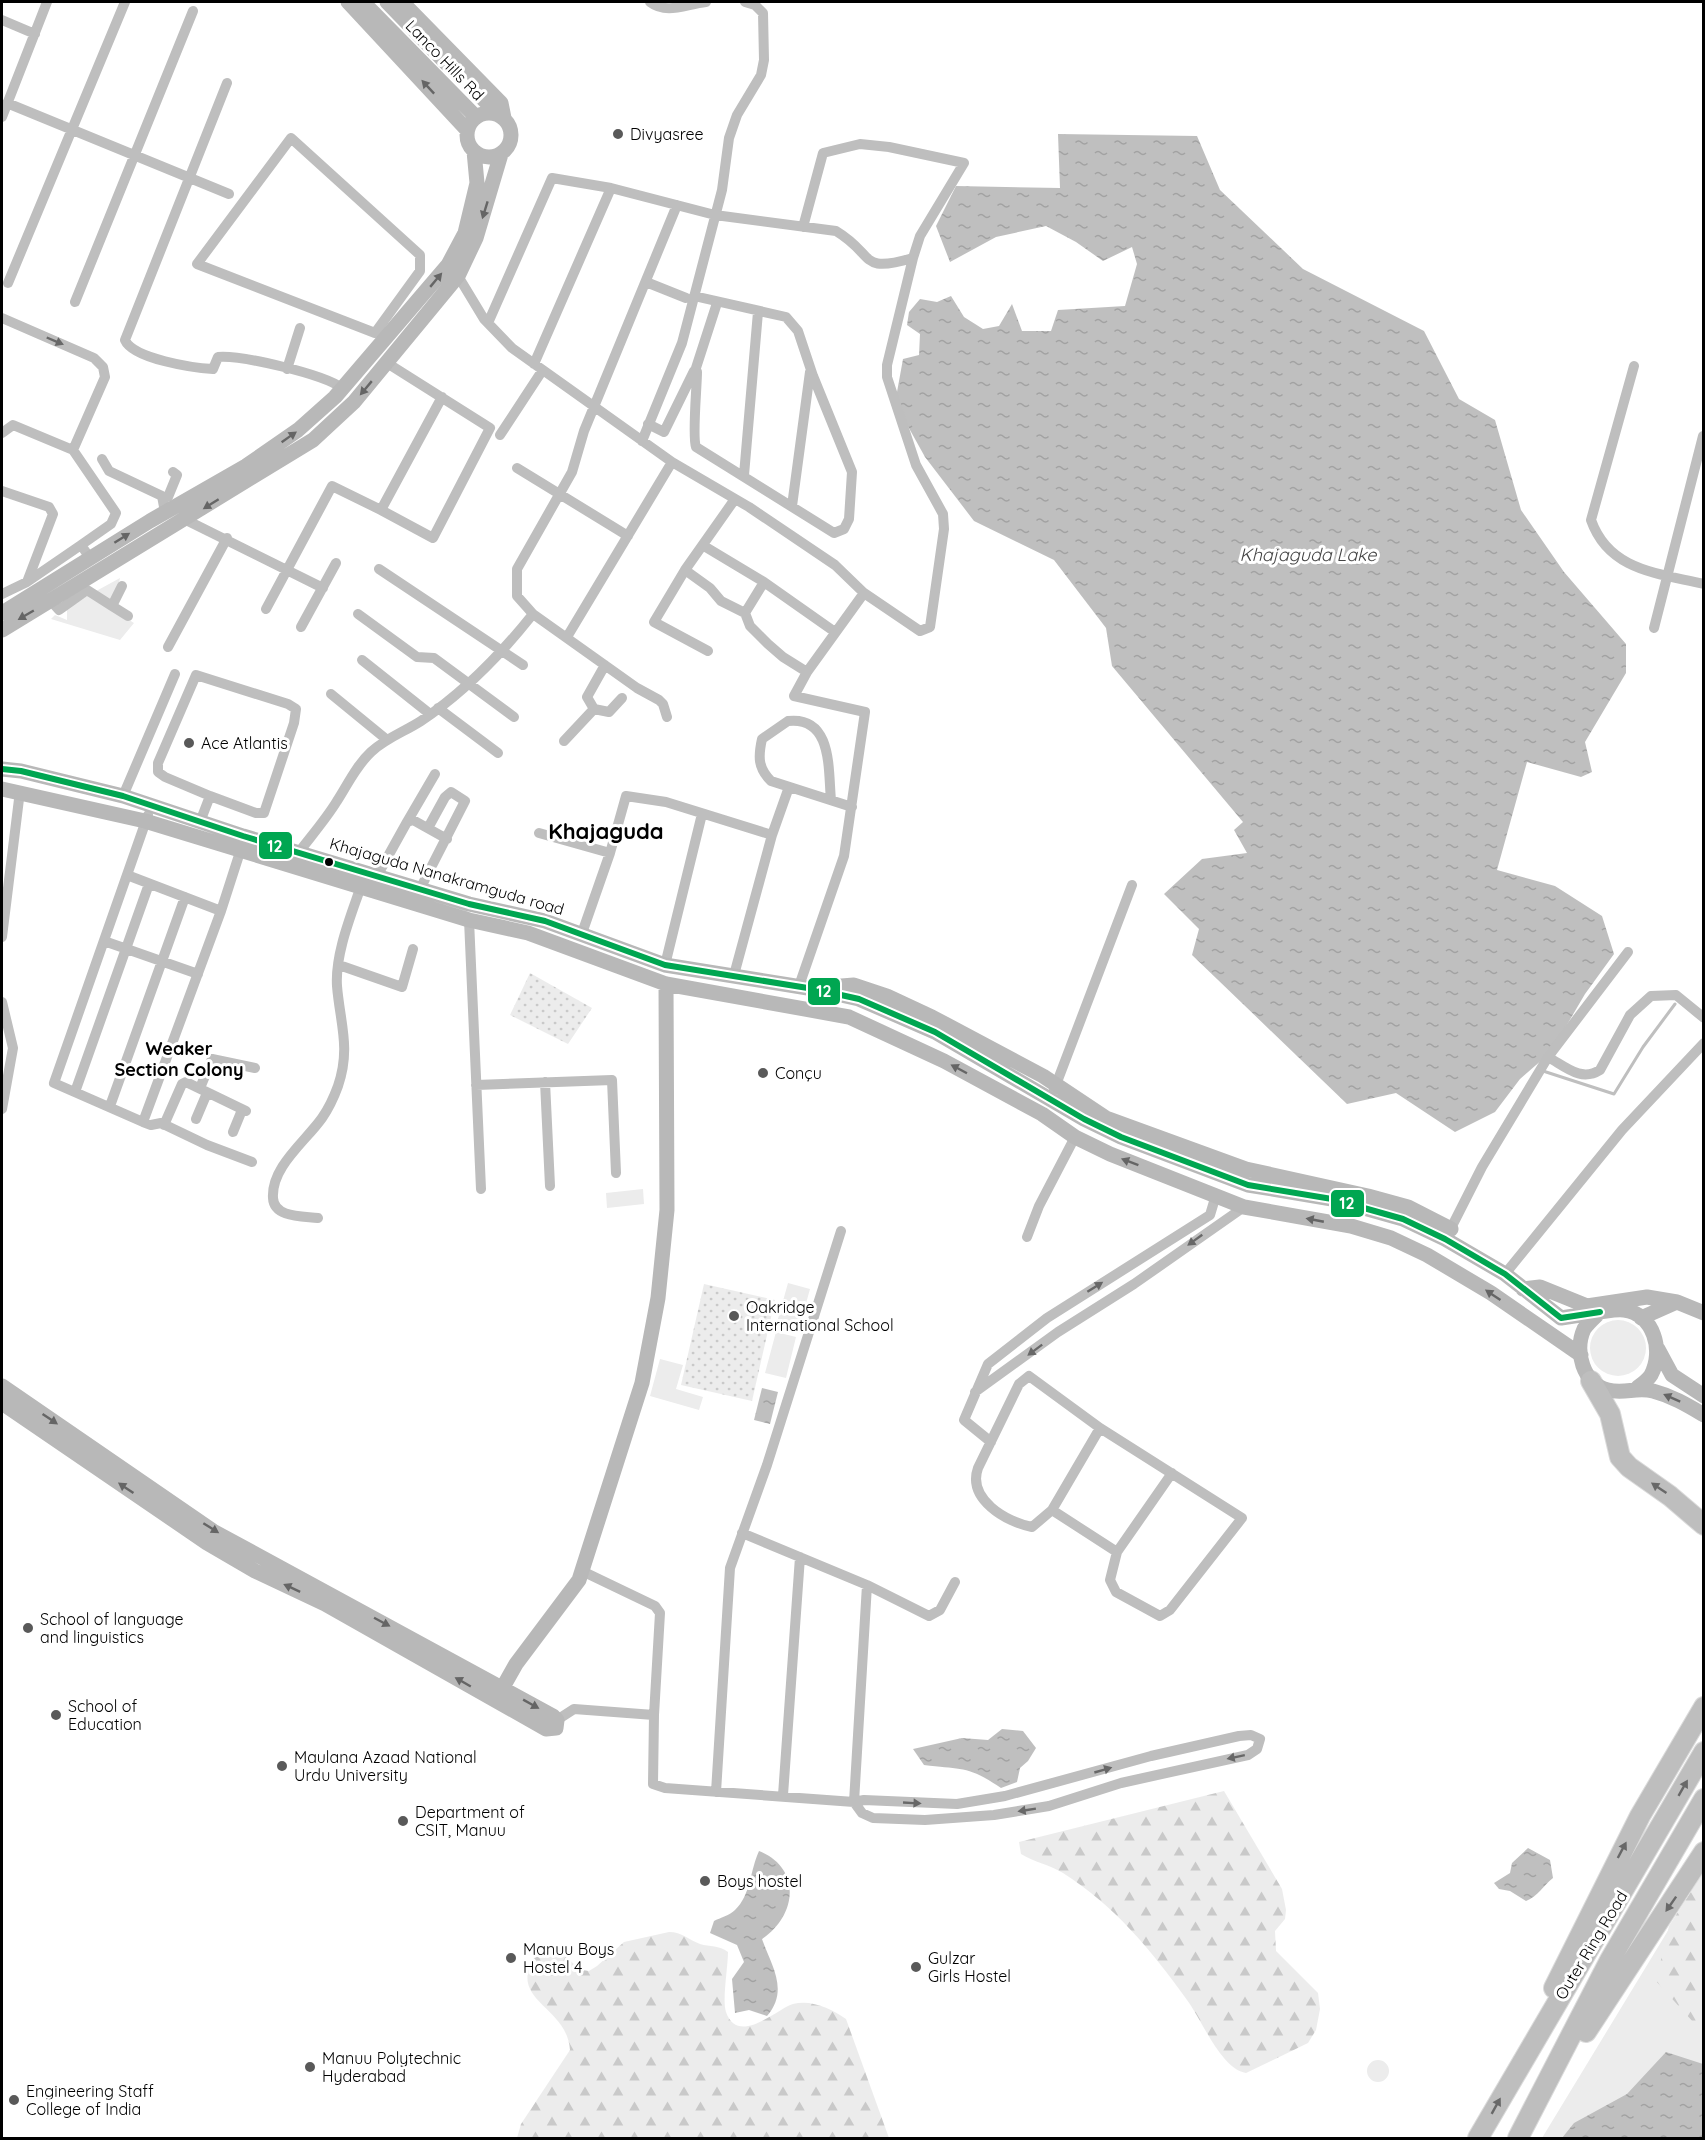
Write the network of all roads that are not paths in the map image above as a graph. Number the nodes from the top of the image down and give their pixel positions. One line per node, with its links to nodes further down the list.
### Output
1 (48, 2): 13 (street)
2 (125, 2): 18 (street)
3 (348, 2): 17 (main road, one-way to 3)
4 (363, 2): 17 (main road, Lanco Hills Rd)
5 (387, 2): 12 (main road, Lanco Hills Rd)
6 (402, 2): 12 (main road)
7 (650, 2): 8 (street)
8 (705, 2)
9 (745, 2): 25 (street)
10 (193, 11): 19 (street)
11 (2, 20): 13 (street)
12 (415, 25): 17 (main road, Lanco Hills Rd)
13 (35, 33): 15 (street)
14 (227, 83): 21 (street)
15 (7, 103): 16 (street); 18 (street)
16 (2, 117)
17 (480, 128): 20 (main road); 20 (main road); 34 (main road, one-way to 17)
18 (73, 129): 19 (street); 30 (street)
19 (135, 154): 21 (street); 32 (street)
20 (501, 154): 28 (main road, one-way to 28)
21 (188, 178): 23 (street); 42 (street)
22 (611, 188): 24 (street); 37 (street); 41 (street)
23 (229, 194)
24 (677, 206): 25 (street); 29 (street)
25 (715, 215): 26 (street); 31 (street)
26 (803, 227): 27 (street); 27 (street)
27 (913, 258): 82 (street)
28 (458, 276): 37 (street); 39 (main road)
29 (646, 282): 31 (street); 47 (street)
30 (8, 283)
31 (690, 297): 33 (street); 48 (street)
32 (75, 302)
33 (717, 303): 35 (street); 44 (street)
34 (404, 305): 34 (street); 45 (main road)
35 (758, 312): 43 (street); 59 (street)
36 (2, 318): 53 (street, one-way to 53)
37 (488, 323): 41 (street)
38 (300, 328): 42 (street)
39 (387, 363): 46 (street); 57 (main road, one-way to 57)
40 (1634, 366): 76 (street)
41 (538, 367): 47 (street); 50 (street)
42 (287, 369): 45 (street)
43 (810, 370): 64 (street); 64 (street)
44 (695, 371): 48 (street); 59 (street)
45 (342, 388): 57 (main road, one-way to 45)
46 (442, 397): 65 (street); 65 (street)
47 (595, 406): 52 (street); 61 (street)
48 (648, 424): 52 (street)
49 (2, 433): 53 (street)
50 (500, 435)
51 (1703, 436): 76 (street)
52 (642, 441): 55 (street)
53 (73, 450): 69 (street)
54 (102, 459): 63 (street)
55 (672, 462): 62 (street); 67 (street)
56 (517, 468): 61 (street)
57 (254, 469): 63 (main road); 66 (main road, one-way to 66)
58 (173, 472): 63 (street)
59 (744, 475): 64 (street)
60 (2, 491): 77 (street)
61 (560, 495): 67 (street); 90 (street)
62 (735, 499): 70 (street); 82 (street)
63 (168, 503): 71 (main road, one-way to 63)
64 (792, 506)
65 (381, 510): 73 (street)
66 (186, 520): 68 (street); 84 (main road)
67 (628, 536): 96 (street)
68 (227, 538): 73 (street); 97 (street)
69 (81, 545): 71 (street); 71 (street)
70 (704, 546): 75 (street); 78 (street)
71 (79, 559): 77 (street); 88 (main road)
72 (336, 563): 81 (street)
73 (287, 569): 81 (street); 86 (street)
74 (378, 569): 99 (street)
75 (685, 570): 87 (street); 98 (street)
76 (1667, 575): 79 (street); 93 (street)
77 (27, 582): 83 (street)
78 (764, 582): 87 (street); 95 (street)
79 (1704, 584)
80 (122, 585): 85 (street)
81 (323, 588): 92 (street)
82 (864, 593): 95 (street)
83 (2, 594)
84 (51, 601): 85 (street); 94 (main road, one-way to 94)
85 (112, 606): 91 (street)
86 (266, 609)
87 (745, 613): 103 (street)
88 (2, 614)
89 (358, 614): 105 (street)
90 (533, 614): 96 (street); 99 (street)
91 (128, 616)
92 (301, 627)
93 (1654, 628)
94 (2, 630)
95 (835, 632): 103 (street)
96 (567, 637): 102 (street)
97 (168, 647)
98 (708, 651)
99 (500, 652): 101 (street); 105 (street)
100 (362, 660): 109 (street)
101 (523, 665)
102 (606, 665): 108 (street); 111 (street)
103 (807, 672): 124 (street)
104 (176, 674): 120 (street)
105 (468, 682): 109 (street); 110 (street)
106 (331, 694): 112 (street)
107 (622, 698): 108 (street)
108 (594, 709): 113 (street)
109 (434, 711): 112 (street); 114 (street)
110 (514, 717)
111 (667, 717)
112 (386, 739): 135 (street)
113 (564, 741)
114 (498, 753)
115 (2, 769): 120 (main road, Khajaguda Nanakramguda road)
116 (435, 774): 128 (street)
117 (789, 787): 122 (street); 122 (street); 131 (street)
118 (2, 789): 119 (main road, Khajaguda Nanakramguda road)
119 (20, 791): 126 (main road, Khajaguda Nanakramguda road); 133 (street)
120 (123, 796): 123 (main road, Khajaguda Nanakramguda road)
121 (210, 796): 121 (street); 127 (street)
122 (831, 800): 124 (street)
123 (151, 805): 126 (street); 127 (main road, Khajaguda Nanakramguda road)
124 (852, 807): 159 (street)
125 (702, 814): 131 (street); 136 (street); 155 (street)
126 (146, 822): 134 (main road, Khajaguda Nanakramguda road); 137 (street)
127 (200, 822): 135 (main road, Khajaguda Nanakramguda road)
128 (407, 822): 129 (street); 138 (street)
129 (428, 828): 132 (street); 132 (street)
130 (539, 833): 136 (street)
131 (772, 835): 157 (street)
132 (447, 839): 143 (street)
133 (7, 841): 139 (street)
134 (240, 852): 142 (main road, Khajaguda Nanakramguda road); 145 (street)
135 (299, 852): 138 (main road, Khajaguda Nanakramguda road)
136 (610, 853): 147 (street)
137 (127, 875): 140 (street); 149 (street)
138 (377, 876): 143 (main road, Khajaguda Nanakramguda road)
139 (5, 882): 148 (street)
140 (149, 884): 144 (street); 150 (street)
141 (1132, 885): 169 (street)
142 (360, 889): 146 (main road, Khajaguda Nanakramguda road); 154 (street)
143 (420, 889): 147 (main road, Khajaguda Nanakramguda road)
144 (185, 897): 145 (street); 153 (street)
145 (222, 911): 156 (street)
146 (469, 921): 158 (main road, Khajaguda Nanakramguda road); 166 (street)
147 (581, 936): 155 (main road, Khajaguda Nanakramguda road)
148 (2, 937)
149 (104, 940): 150 (street); 168 (street)
150 (126, 949): 153 (street); 168 (street)
151 (413, 949): 154 (street)
152 (1628, 952): 163 (street)
153 (162, 962): 156 (street); 170 (street)
154 (339, 965): 183 (street)
155 (665, 965): 157 (main road, Khajaguda Nanakramguda road)
156 (198, 974): 173 (street)
157 (734, 975): 159 (main road, Khajaguda Nanakramguda road)
158 (666, 984): 176 (main road, Khajaguda Nanakramguda road, one-way to 158); 210 (main road)
159 (798, 986): 169 (main road, Khajaguda Nanakramguda road)
160 (2, 1002): 171 (street)
161 (1704, 1018): 163 (street)
162 (1704, 1043): 187 (street)
163 (1548, 1057): 185 (street)
164 (255, 1068): 167 (street)
165 (545, 1082): 166 (street); 178 (street); 179 (street)
166 (476, 1084): 180 (street)
167 (203, 1091): 172 (street); 174 (street); 175 (street)
168 (75, 1092): 170 (street)
169 (1054, 1092): 185 (main road, Khajaguda Nanakramguda road)
170 (110, 1106): 173 (street)
171 (2, 1109)
172 (196, 1119)
173 (143, 1122): 174 (street)
174 (164, 1125): 177 (street)
175 (233, 1132)
176 (1075, 1137): 181 (main road, Khajaguda Nanakramguda road, one-way to 176); 186 (street)
177 (252, 1162)
178 (616, 1173)
179 (550, 1186)
180 (481, 1189)
181 (1216, 1195): 182 (main road, Khajaguda Nanakramguda road); 198 (street, one-way to 181)
182 (1244, 1207): 194 (main road, Khajaguda Nanakramguda road, one-way to 182); 198 (street, one-way to 198)
183 (318, 1218)
184 (841, 1231): 207 (street)
185 (1448, 1234): 187 (main road, Khajaguda Nanakramguda road)
186 (1027, 1237)
187 (1505, 1274): 188 (main road, Khajaguda Nanakramguda road)
188 (1523, 1289): 189 (main road); 190 (main road, Khajaguda Nanakramguda road)
189 (1677, 1302): 191 (main road); 192 (main road)
190 (1600, 1312): 192 (main road); 194 (main road)
191 (1704, 1313)
192 (1641, 1318): 193 (main road)
193 (1656, 1346): 197 (main road); 199 (main road)
194 (1581, 1355): 195 (main road)
195 (1591, 1381): 197 (main road); 206 (highway, one-way to 195)
196 (2, 1386): 213 (main road, one-way to 213)
197 (1637, 1388): 201 (main road, one-way to 197)
198 (974, 1392): 203 (street)
199 (1704, 1396)
200 (2, 1403): 213 (main road, one-way to 200)
201 (1704, 1415)
202 (1100, 1428): 203 (street); 204 (street); 205 (street)
203 (992, 1440): 205 (street)
204 (1172, 1473): 208 (street); 208 (street)
205 (1052, 1510): 208 (street)
206 (1704, 1525)
207 (742, 1533): 209 (street); 218 (street)
208 (1117, 1552)
209 (800, 1557): 212 (street); 219 (street)
210 (582, 1571): 213 (main road); 215 (street)
211 (955, 1582): 212 (street)
212 (867, 1585): 221 (street)
213 (499, 1694): 216 (main road)
214 (1704, 1707): 224 (highway, one-way to 214)
215 (654, 1715): 216 (street); 218 (street)
216 (554, 1725)
217 (1704, 1752): 224 (highway, Outer Ring Road, one-way to 217)
218 (716, 1792): 219 (street)
219 (783, 1795): 221 (street)
220 (1704, 1799): 225 (highway, Outer Ring Road)
221 (854, 1802): 221 (street, one-way to 221)
222 (1704, 1852): 223 (highway)
223 (1697, 1869): 225 (highway, one-way to 225)
224 (1604, 1907): 226 (highway, Outer Ring Road, one-way to 224)
225 (1544, 2093): 227 (highway, Outer Ring Road)
226 (1478, 2139)
227 (1518, 2139)

